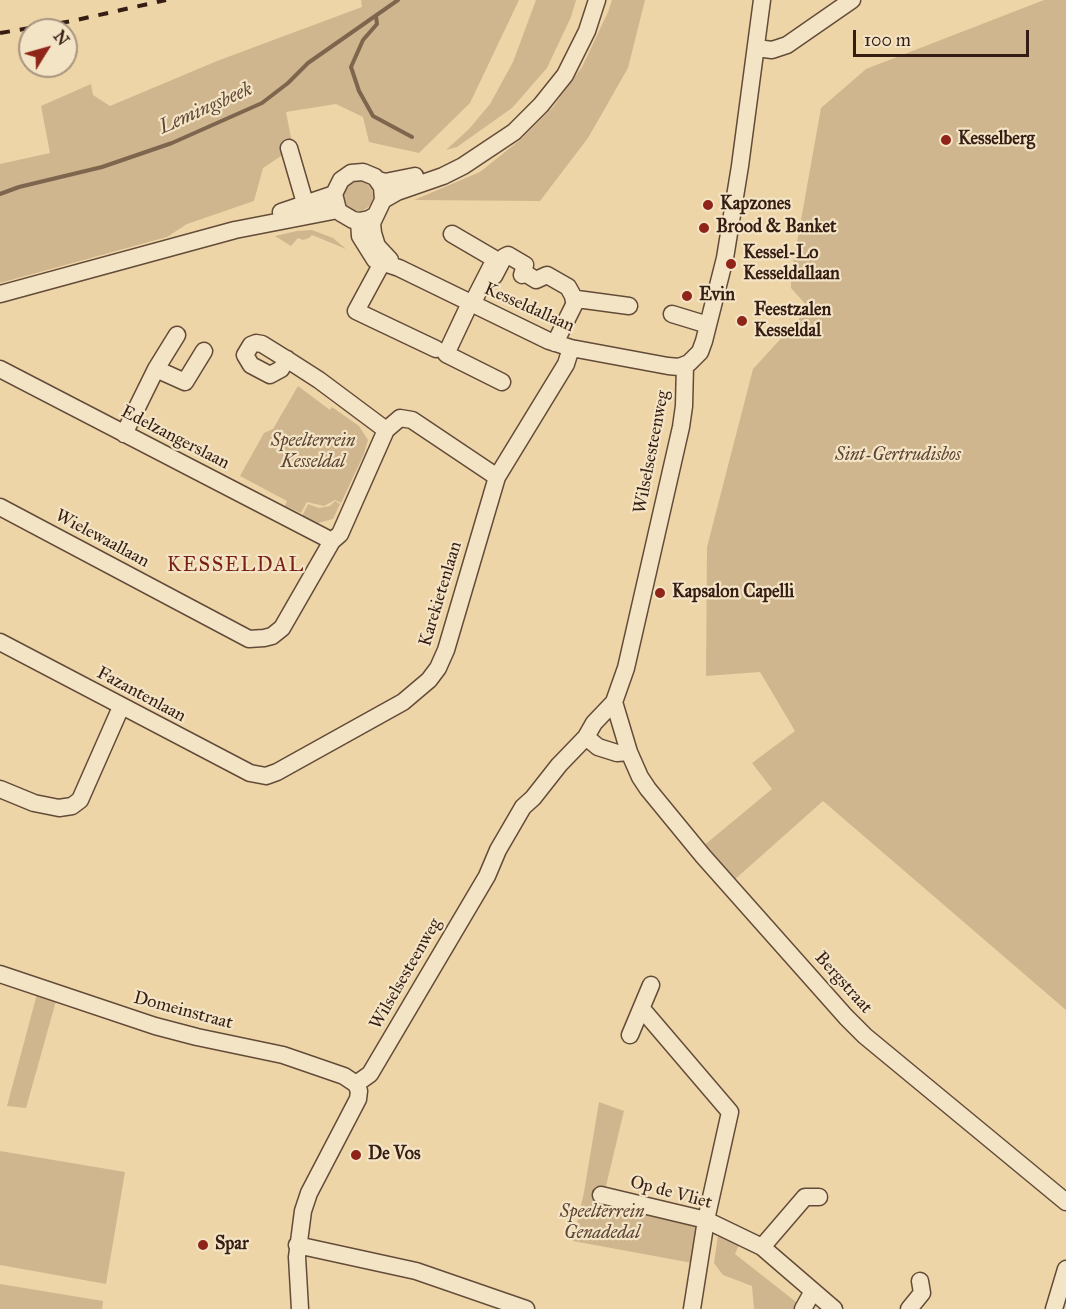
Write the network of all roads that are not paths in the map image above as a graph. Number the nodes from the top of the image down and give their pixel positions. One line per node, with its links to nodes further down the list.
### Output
1 (589, 0): 7 (street)
2 (597, 0): 10 (street)
3 (762, 0): 5 (street)
4 (852, 0): 5 (street)
5 (756, 48): 22 (street)
6 (289, 148): 9 (street)
7 (378, 180): 8 (street); 10 (street, Kesseldallaan)
8 (336, 202): 9 (street); 11 (street); 12 (street)
9 (305, 203): 12 (street)
10 (379, 207): 11 (street); 15 (street, Kesseldallaan)
11 (359, 221): 14 (street)
12 (235, 230): 17 (street)
13 (452, 234): 19 (street)
14 (381, 263): 15 (street, Kesseldallaan); 19 (street)
15 (399, 268): 19 (street, Kesseldallaan)
16 (545, 288): 18 (street)
17 (0, 294)
18 (574, 302): 19 (street); 20 (street); 24 (street)
19 (471, 303): 24 (street, Kesseldallaan); 31 (street)
20 (629, 306)
21 (672, 314): 22 (street)
22 (708, 325): 28 (street)
23 (177, 335): 30 (street)
24 (555, 343): 25 (street, Kesseldallaan)
25 (571, 348): 28 (street, Kesseldallaan); 34 (street, Karekietenlaan)
26 (204, 351): 30 (street)
27 (287, 359): 32 (street)
28 (686, 365): 38 (street, Wilselsesteenweg)
29 (0, 369): 33 (street, Edelzangerslaan)
30 (156, 369): 33 (street)
31 (502, 382)
32 (386, 430): 34 (street); 36 (street)
33 (124, 434): 36 (street, Edelzangerslaan)
34 (497, 477): 42 (street, Karekietenlaan)
35 (0, 507): 36 (street, Wielewaallaan)
36 (332, 541)
37 (0, 642): 39 (street, Fazantenlaan)
38 (614, 702): 40 (street, Wilselsesteenweg); 41 (street)
39 (121, 707): 42 (street, Fazantenlaan); 43 (street)
40 (586, 737): 41 (street); 48 (street, Wilselsesteenweg)
41 (629, 752): 51 (street, Bergstraat)
42 (266, 776)
43 (0, 789)
44 (0, 974): 48 (street, Domeinstraat)
45 (651, 986): 46 (street)
46 (642, 1009): 47 (street); 52 (street)
47 (630, 1035)
48 (356, 1084): 53 (street)
49 (601, 1195): 52 (street, Op de Vliet)
50 (819, 1197): 54 (street)
51 (1066, 1202)
52 (706, 1220): 54 (street, Op de Vliet); 60 (street)
53 (297, 1245): 58 (street); 59 (street)
54 (762, 1247): 57 (street, Op de Vliet)
55 (1066, 1269): 64 (street)
56 (921, 1281): 63 (street)
57 (813, 1291): 61 (street); 62 (street, Op de Vliet)
58 (300, 1309)
59 (526, 1309)
60 (692, 1309)
61 (803, 1309)
62 (834, 1309)
63 (909, 1309)
64 (1054, 1309)

